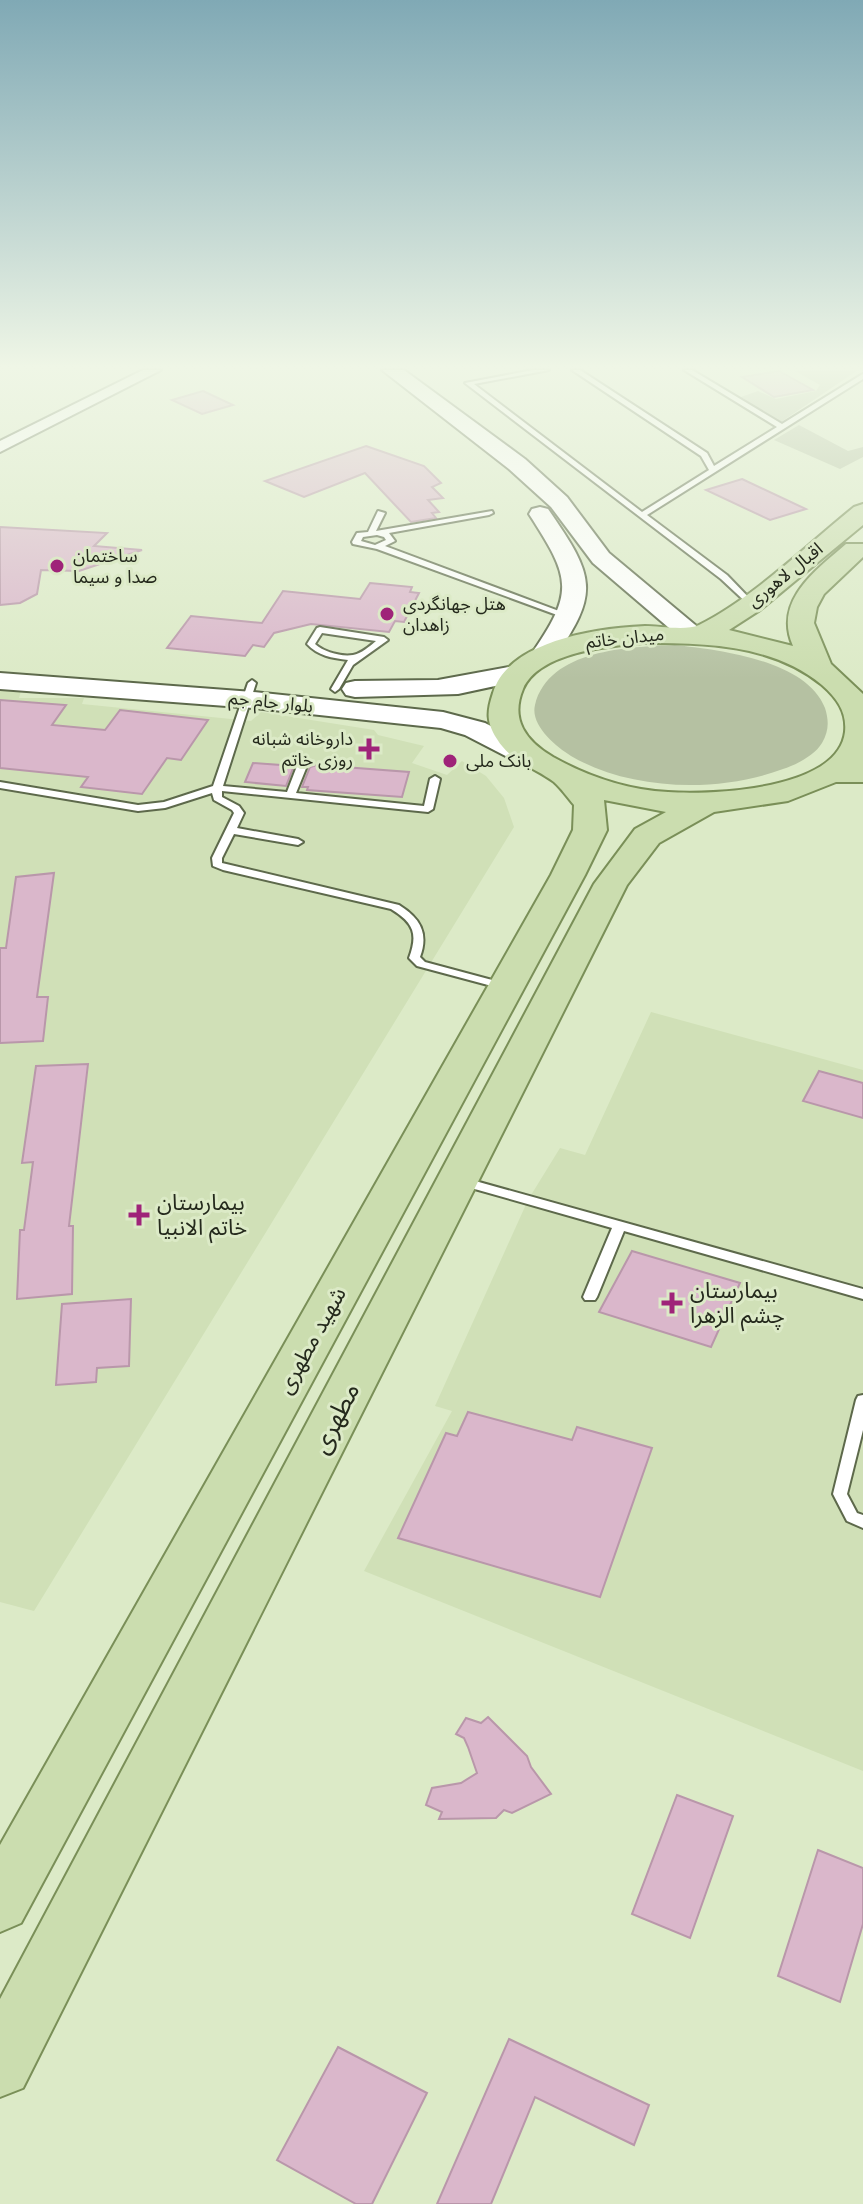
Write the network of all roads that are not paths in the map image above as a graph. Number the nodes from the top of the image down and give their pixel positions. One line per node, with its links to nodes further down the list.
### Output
1 (503, 473): 13 (main road)
2 (527, 473): 14 (main road)
3 (586, 473): 8 (lane)
4 (708, 473): 8 (lane)
5 (863, 512): 12 (main road, اقبال لاهوری)
6 (381, 513): 9 (lane)
7 (489, 513): 9 (lane)
8 (642, 515): 12 (lane)
9 (374, 533): 11 (lane); 11 (lane)
10 (863, 544): 18 (main road)
11 (380, 547): 13 (lane)
12 (750, 604): 14 (main road, اقبال لاهوری)
13 (571, 617): 17 (main road)
14 (697, 634): 17 (main road, میدان خاتم); 18 (main road, میدان خاتم)
15 (355, 658): 15 (lane); 20 (lane)
16 (0, 664): 21 (main road, بلوار جام جم)
17 (531, 665): 20 (main road, بلوار جام جم); 24 (main road)
18 (819, 669): 22 (main road, میدان خاتم)
19 (0, 681): 21 (main road, بلوار جام جم)
20 (335, 689): 21 (main road, بلوار جام جم)
21 (248, 691): 24 (main road, بلوار جام جم); 29 (lane)
22 (861, 711): 26 (main road, میدان خاتم)
23 (304, 761): 30 (lane)
24 (549, 768): 31 (main road, میدان خاتم); 34 (main road, شهید مطهری)
25 (863, 773): 26 (main road)
26 (830, 774): 31 (main road, میدان خاتم)
27 (435, 779): 30 (lane)
28 (0, 785): 29 (lane)
29 (217, 788): 30 (lane); 32 (lane)
30 (290, 796)
31 (706, 803): 35 (main road, مطهری)
32 (231, 830): 33 (lane); 34 (lane)
33 (298, 842)
34 (506, 987): 41 (main road, شهید مطهری)
35 (458, 1180): 36 (lane); 42 (main road, مطهری)
36 (620, 1225): 37 (lane); 38 (lane)
37 (863, 1294)
38 (590, 1297)
39 (863, 1400): 40 (lane)
40 (863, 1522)
41 (0, 1903)
42 (0, 2065)

